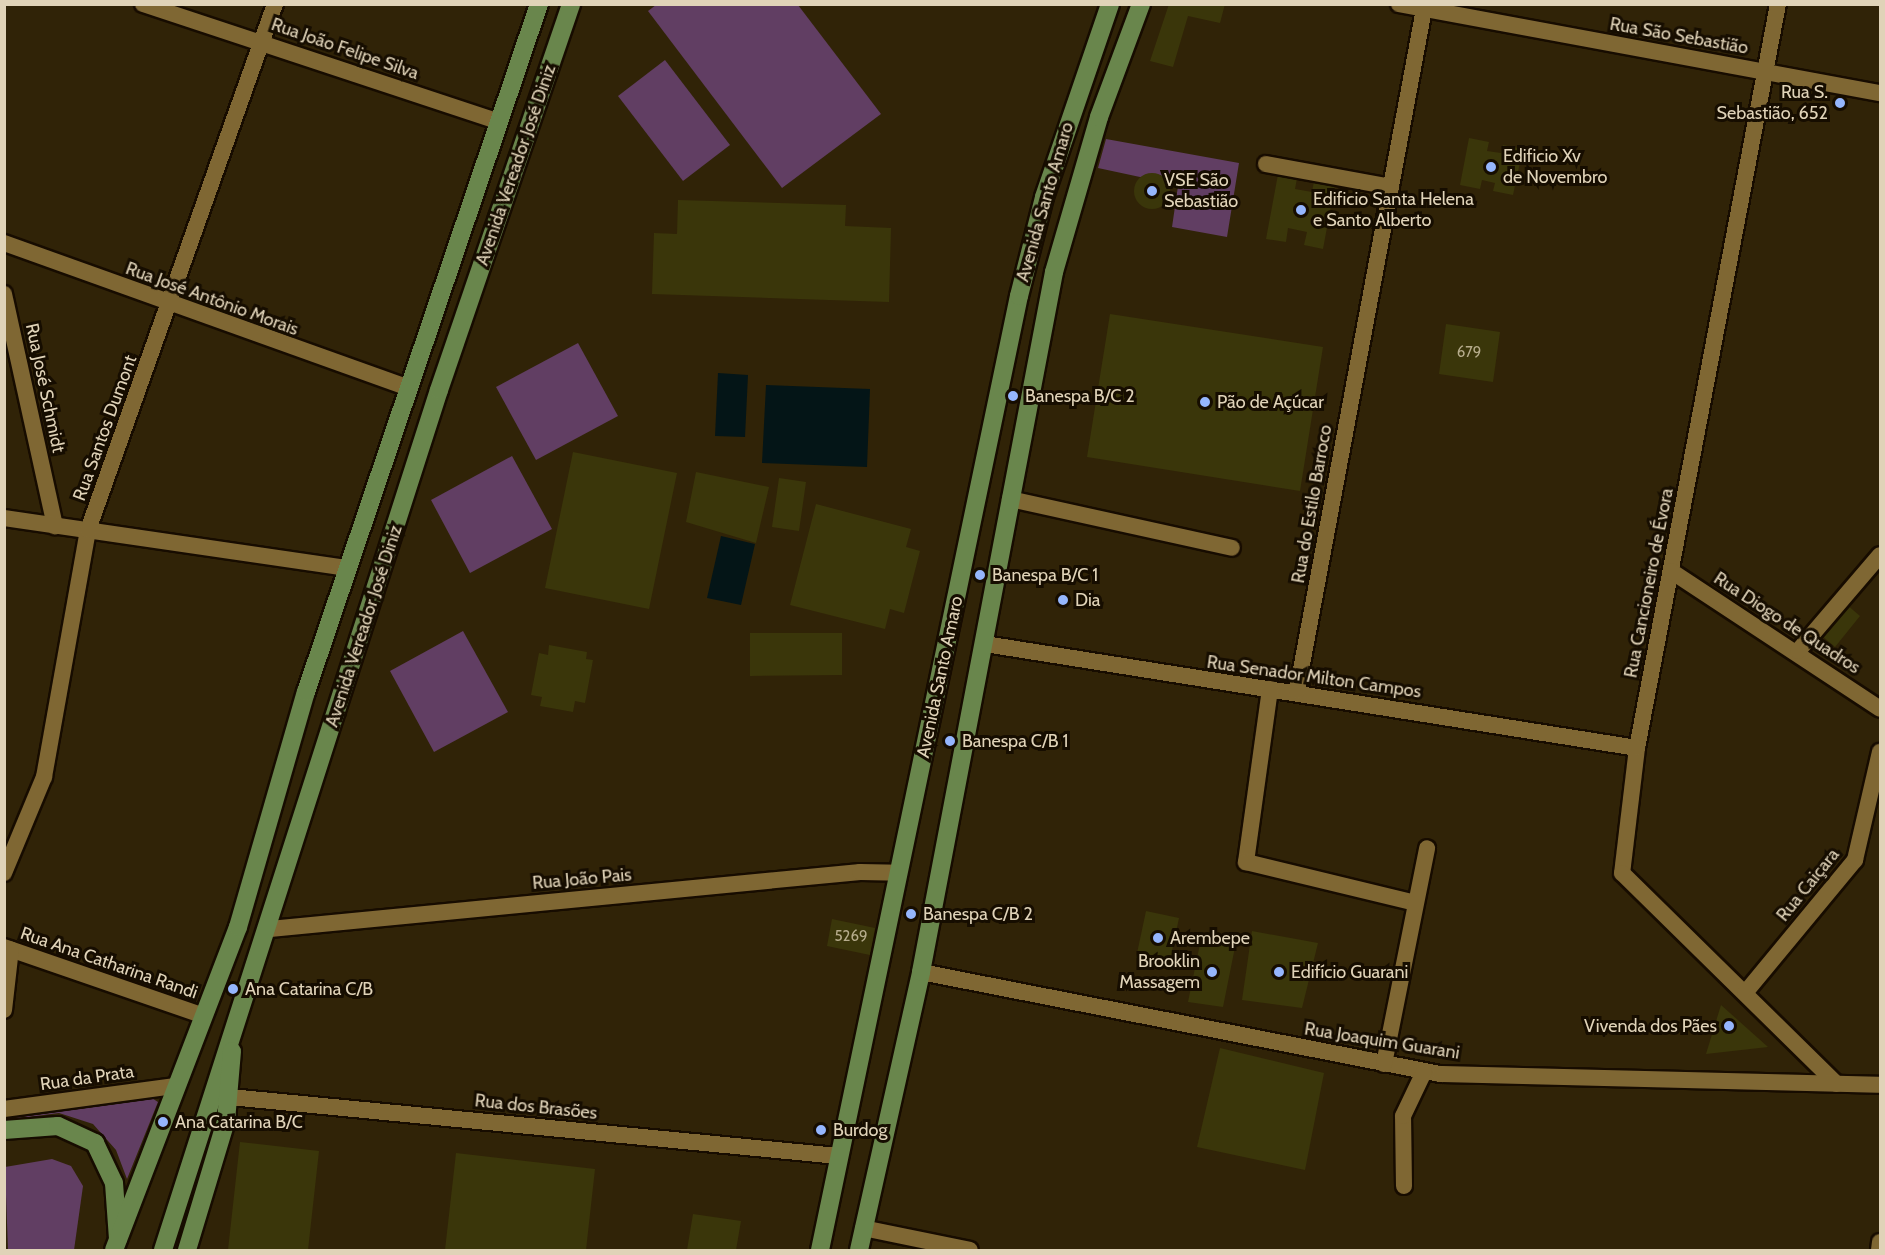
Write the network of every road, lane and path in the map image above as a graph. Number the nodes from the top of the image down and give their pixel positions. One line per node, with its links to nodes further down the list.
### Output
1 (143, 4): 10 (street, Rua João Felipe Silva)
2 (275, 4): 10 (street, Rua Santos Dumont)
3 (539, 4): 13 (main road, Avenida Vereador José Diniz)
4 (571, 4): 39 (main road, Avenida Vereador José Diniz)
5 (1110, 4): 37 (main road, Avenida Santo Amaro)
6 (1141, 4): 20 (main road, Avenida Santo Amaro)
7 (1399, 4): 9 (street, Rua São Sebastião)
8 (1778, 4): 11 (street, Rua Cancioneiro de Évora)
9 (1425, 7): 11 (street, Rua São Sebastião); 15 (street, Rua do Estilo Barroco)
10 (263, 42): 13 (street, Rua João Felipe Silva); 18 (street, Rua Santos Dumont)
11 (1766, 71): 12 (street, Rua São Sebastião); 27 (street, Rua Cancioneiro de Évora)
12 (1881, 93)
13 (499, 122): 19 (main road, Avenida Vereador José Diniz)
14 (1266, 164): 15 (street)
15 (1391, 187): 31 (street, Rua do Estilo Barroco)
16 (4, 243): 18 (street, Rua José Antônio Morais)
17 (4, 294): 22 (street, Rua José Schmidt)
18 (170, 306): 19 (street, Rua José Antônio Morais); 23 (street, Rua Santos Dumont)
19 (409, 388): 26 (main road, Avenida Vereador José Diniz)
20 (1010, 499): 24 (street); 28 (main road, Avenida Santo Amaro)
21 (4, 518): 22 (street)
22 (55, 526): 23 (street)
23 (88, 530): 26 (street); 36 (street, Rua Santos Dumont)
24 (1232, 548)
25 (1881, 555): 29 (street)
26 (348, 568): 44 (main road, Avenida Vereador José Diniz)
27 (1671, 571): 29 (street, Rua Diogo de Quadros); 33 (street, Rua Cancioneiro de Évora)
28 (985, 644): 30 (street, Rua Senador Milton Campos); 41 (main road, Avenida Santo Amaro)
29 (1798, 651): 32 (street, Rua Diogo de Quadros)
30 (1270, 689): 31 (street, Rua Senador Milton Campos); 38 (street)
31 (1297, 691): 33 (street, Rua Senador Milton Campos)
32 (1881, 709)
33 (1638, 748): 42 (street, Rua Cancioneiro de Évora)
34 (1881, 752): 42 (street, Rua Caiçara)
35 (1427, 848): 38 (street)
36 (4, 873)
37 (899, 873): 39 (street, Rua João Pais); 54 (main road, Avenida Santo Amaro)
38 (1415, 903): 46 (street)
39 (270, 929): 45 (main road, Avenida Vereador José Diniz)
40 (8, 948): 43 (street); 44 (street, Rua Ana Catharina Randi)
41 (921, 972): 46 (street, Rua Joaquim Guarani); 56 (main road, Avenida Santo Amaro)
42 (1744, 993): 48 (street, Rua Cancioneiro de Évora)
43 (4, 1011)
44 (201, 1015): 50 (main road, Avenida Vereador José Diniz)
45 (232, 1025): 51 (main road); 59 (main road, Avenida Vereador José Diniz)
46 (1384, 1064): 47 (street, Rua Joaquim Guarani)
47 (1424, 1072): 48 (street, Rua Joaquim Guarani); 55 (street)
48 (1837, 1084): 49 (street, Rua Joaquim Guarani)
49 (1881, 1085)
50 (175, 1086): 52 (street, Rua da Prata); 58 (main road, Avenida Vereador José Diniz)
51 (230, 1096): 54 (street, Rua dos Brasões); 60 (main road)
52 (4, 1109)
53 (4, 1130): 58 (main road)
54 (838, 1156): 61 (main road, Avenida Santo Amaro)
55 (1404, 1186)
56 (863, 1228): 62 (main road, Avenida Santo Amaro); 63 (street)
57 (1881, 1242): 64 (street)
58 (116, 1245)
59 (163, 1251)
60 (187, 1251)
61 (820, 1251)
62 (859, 1251)
63 (970, 1251)
64 (1879, 1251)

